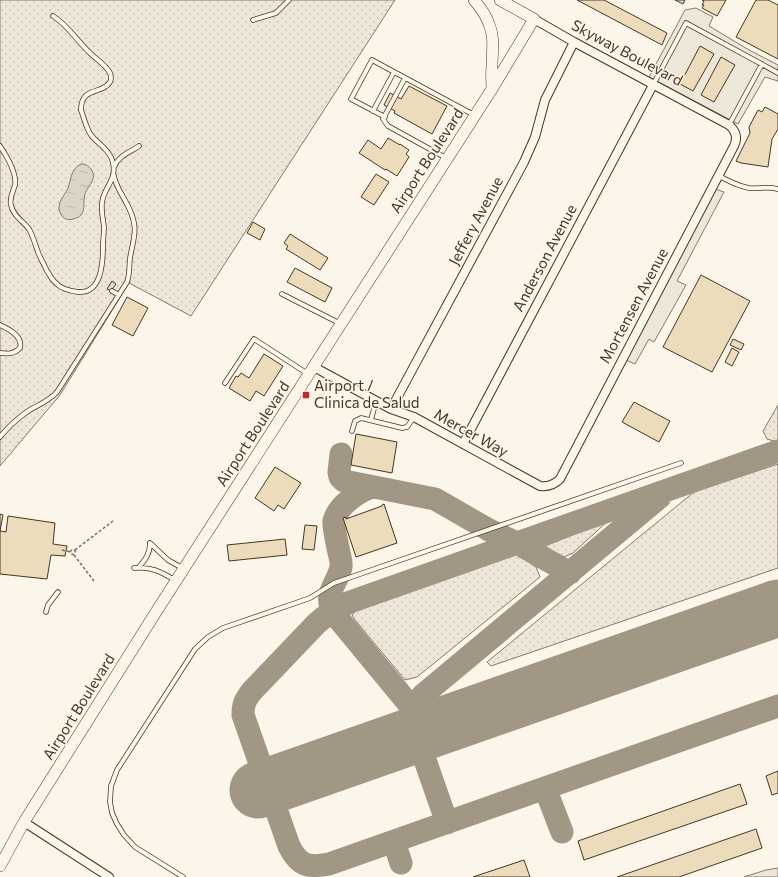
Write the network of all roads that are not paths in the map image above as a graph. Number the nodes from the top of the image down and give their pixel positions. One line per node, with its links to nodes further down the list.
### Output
1 (289, 0): 5 (lane)
2 (474, 0): 13 (main road)
3 (500, 0): 6 (main road, Skyway Boulevard)
4 (53, 16): 22 (lane)
5 (253, 20)
6 (534, 20): 7 (street, Skyway Boulevard); 13 (main road, Airport Boulevard)
7 (574, 42): 12 (street, Skyway Boulevard); 34 (street, Jeffery Avenue)
8 (762, 64): 10 (lane); 12 (lane); 17 (lane)
9 (394, 72): 11 (lane); 14 (lane); 14 (lane)
10 (778, 72)
11 (405, 78): 15 (lane); 16 (lane)
12 (653, 85): 17 (street, Skyway Boulevard); 39 (street, Anderson Avenue)
13 (492, 89): 15 (main road, Airport Boulevard)
14 (373, 110): 16 (lane)
15 (474, 115): 21 (main road, Airport Boulevard)
16 (385, 117): 21 (lane)
17 (729, 125): 18 (street, Skyway Boulevard)
18 (736, 135): 23 (street, Mortensen Avenue)
19 (0, 146): 22 (lane)
20 (139, 146): 22 (lane)
21 (446, 158): 28 (main road, Airport Boulevard)
22 (114, 172): 27 (lane)
23 (719, 176): 24 (lane); 41 (street, Mortensen Avenue)
24 (778, 189)
25 (112, 291): 27 (lane)
26 (282, 294): 28 (lane)
27 (119, 295): 38 (lane)
28 (341, 324): 31 (main road, Airport Boulevard)
29 (0, 325): 30 (lane)
30 (0, 352)
31 (311, 371): 32 (lane); 33 (street, Mercer Way); 44 (main road, Airport Boulevard)
32 (225, 384)
33 (376, 401): 34 (street, Mercer Way); 36 (lane)
34 (391, 409): 35 (street, Mercer Way)
35 (414, 417): 36 (lane); 39 (street, Mercer Way)
36 (371, 420): 37 (lane)
37 (352, 431)
38 (0, 437)
39 (463, 444): 41 (street, Mercer Way)
40 (681, 463): 51 (lane)
41 (550, 486)
42 (139, 567): 43 (lane); 44 (lane); 45 (lane)
43 (134, 568)
44 (184, 569): 45 (main road, Airport Boulevard)
45 (176, 581): 48 (main road, Airport Boulevard)
46 (58, 592): 47 (lane)
47 (46, 612)
48 (24, 822): 49 (main road, Airport Boulevard); 50 (street)
49 (0, 866)
50 (109, 877)
51 (183, 877)

